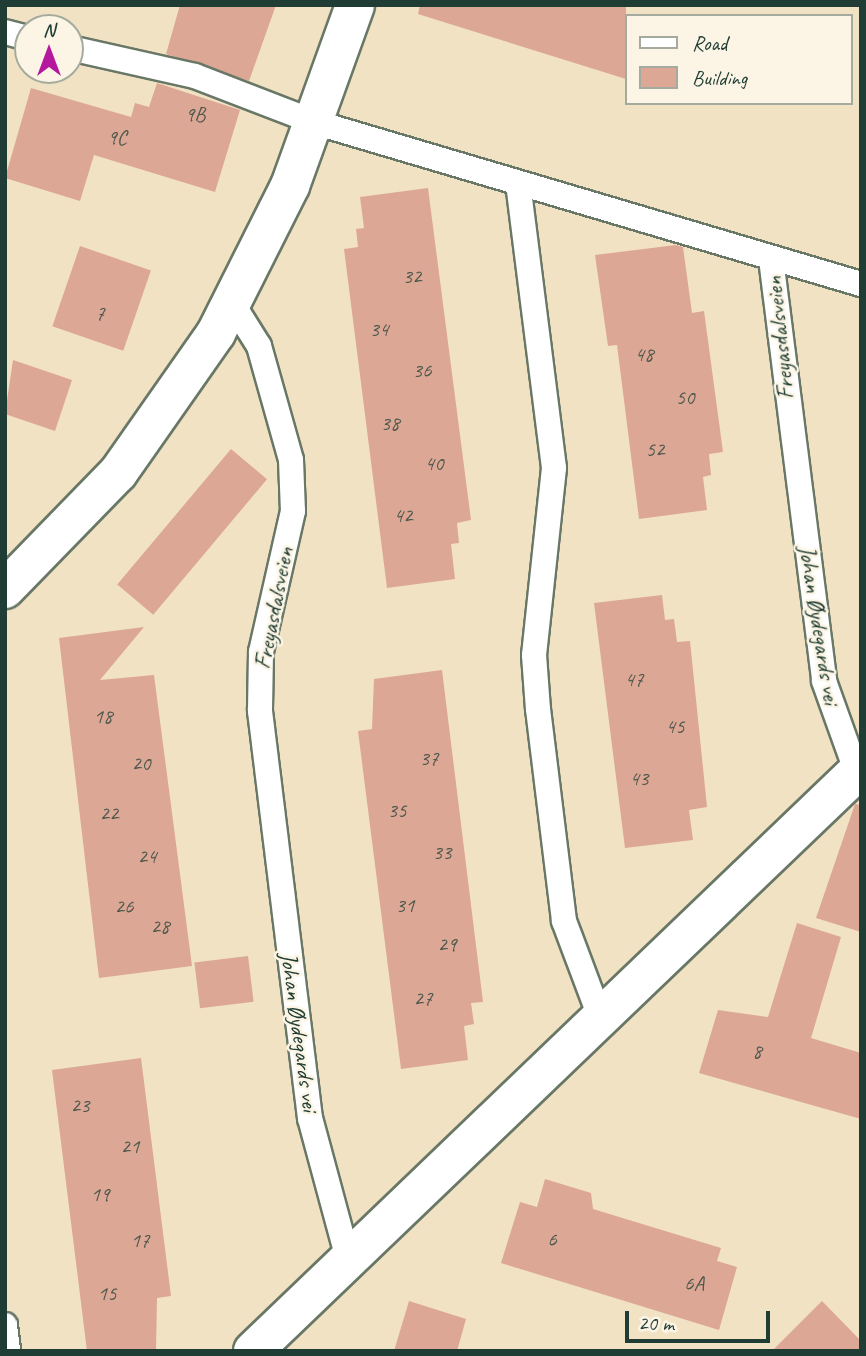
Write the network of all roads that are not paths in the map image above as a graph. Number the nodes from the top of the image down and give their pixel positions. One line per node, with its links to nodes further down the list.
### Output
1 (355, 5): 3 (street)
2 (84, 51): 3 (lane, Freyasdalsveien)
3 (314, 122): 4 (lane, Freyasdalsveien); 7 (street)
4 (518, 183): 5 (lane, Freyasdalsveien); 12 (lane)
5 (771, 258): 6 (lane); 8 (lane, Freyasdalsveien)
6 (861, 284)
7 (232, 303): 9 (street); 11 (lane, Freyasdalsveien)
8 (802, 514): 10 (lane, Johan Øydegards vei)
9 (5, 589)
10 (859, 771): 12 (street, Johan Øydegards vei)
11 (271, 799): 13 (lane, Johan Øydegards vei)
12 (602, 1022): 13 (street, Johan Øydegards vei)
13 (348, 1259): 16 (street, Johan Øydegards vei)
14 (5, 1325): 15 (lane)
15 (8, 1351)
16 (253, 1351)

